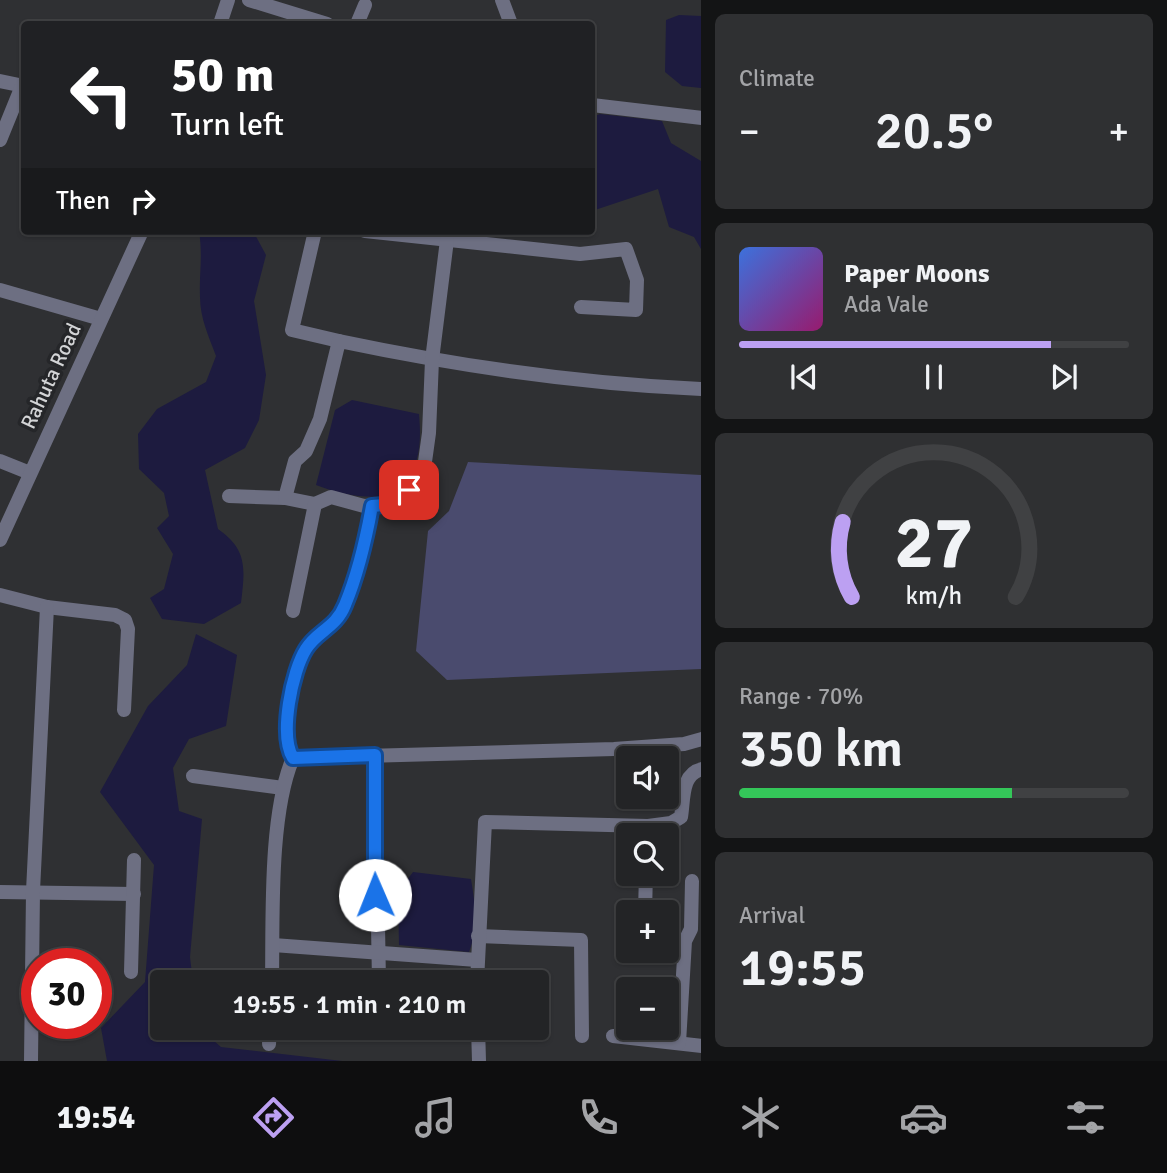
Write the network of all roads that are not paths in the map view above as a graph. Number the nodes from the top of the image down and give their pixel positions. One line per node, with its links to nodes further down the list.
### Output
1 (249, 0): 6 (street)
2 (502, 0): 8 (street)
3 (225, 1): 5 (street)
4 (365, 5): 7 (street)
5 (220, 21)
6 (317, 21)
7 (358, 21)
8 (510, 21)
9 (0, 81): 10 (street)
10 (21, 86)
11 (21, 91): 14 (street)
12 (595, 105): 13 (street)
13 (701, 118)
14 (0, 140)
15 (140, 235): 21 (street, Rahuta Road)
16 (314, 235): 22 (street)
17 (401, 235): 18 (street)
18 (447, 240): 20 (street); 23 (street)
19 (0, 290): 21 (street)
20 (581, 307)
21 (101, 319): 26 (street, Rahuta Road)
22 (339, 341): 23 (street); 28 (street)
23 (432, 360): 24 (street); 30 (street)
24 (701, 389)
25 (0, 461): 26 (street)
26 (30, 473): 31 (street, Rahuta Road)
27 (229, 496): 28 (street)
28 (285, 498): 29 (street)
29 (315, 504): 30 (street); 34 (street)
30 (372, 506): 38 (street)
31 (0, 540)
32 (0, 595): 33 (street)
33 (47, 607): 35 (street); 46 (street)
34 (293, 611)
35 (124, 710)
36 (701, 739): 37 (street)
37 (375, 755): 38 (street); 51 (street)
38 (293, 758): 41 (street)
39 (701, 769): 42 (street)
40 (193, 776): 41 (street)
41 (283, 788): 50 (street)
42 (671, 823)
43 (616, 828): 49 (street)
44 (134, 860): 48 (street)
45 (692, 881): 61 (street)
46 (33, 891): 47 (street); 48 (street); 64 (street)
47 (0, 892)
48 (134, 894): 56 (street)
49 (478, 936): 52 (street); 57 (street)
50 (273, 944): 51 (street); 53 (street)
51 (377, 953): 52 (street); 54 (street)
52 (477, 960): 55 (street)
53 (272, 970)
54 (378, 970)
55 (477, 970)
56 (131, 972)
57 (582, 1036)
58 (614, 1037): 61 (street)
59 (269, 1040): 62 (street)
60 (478, 1040): 65 (street)
61 (679, 1043): 63 (street)
62 (269, 1044)
63 (701, 1046)
64 (31, 1061)
65 (478, 1061)

